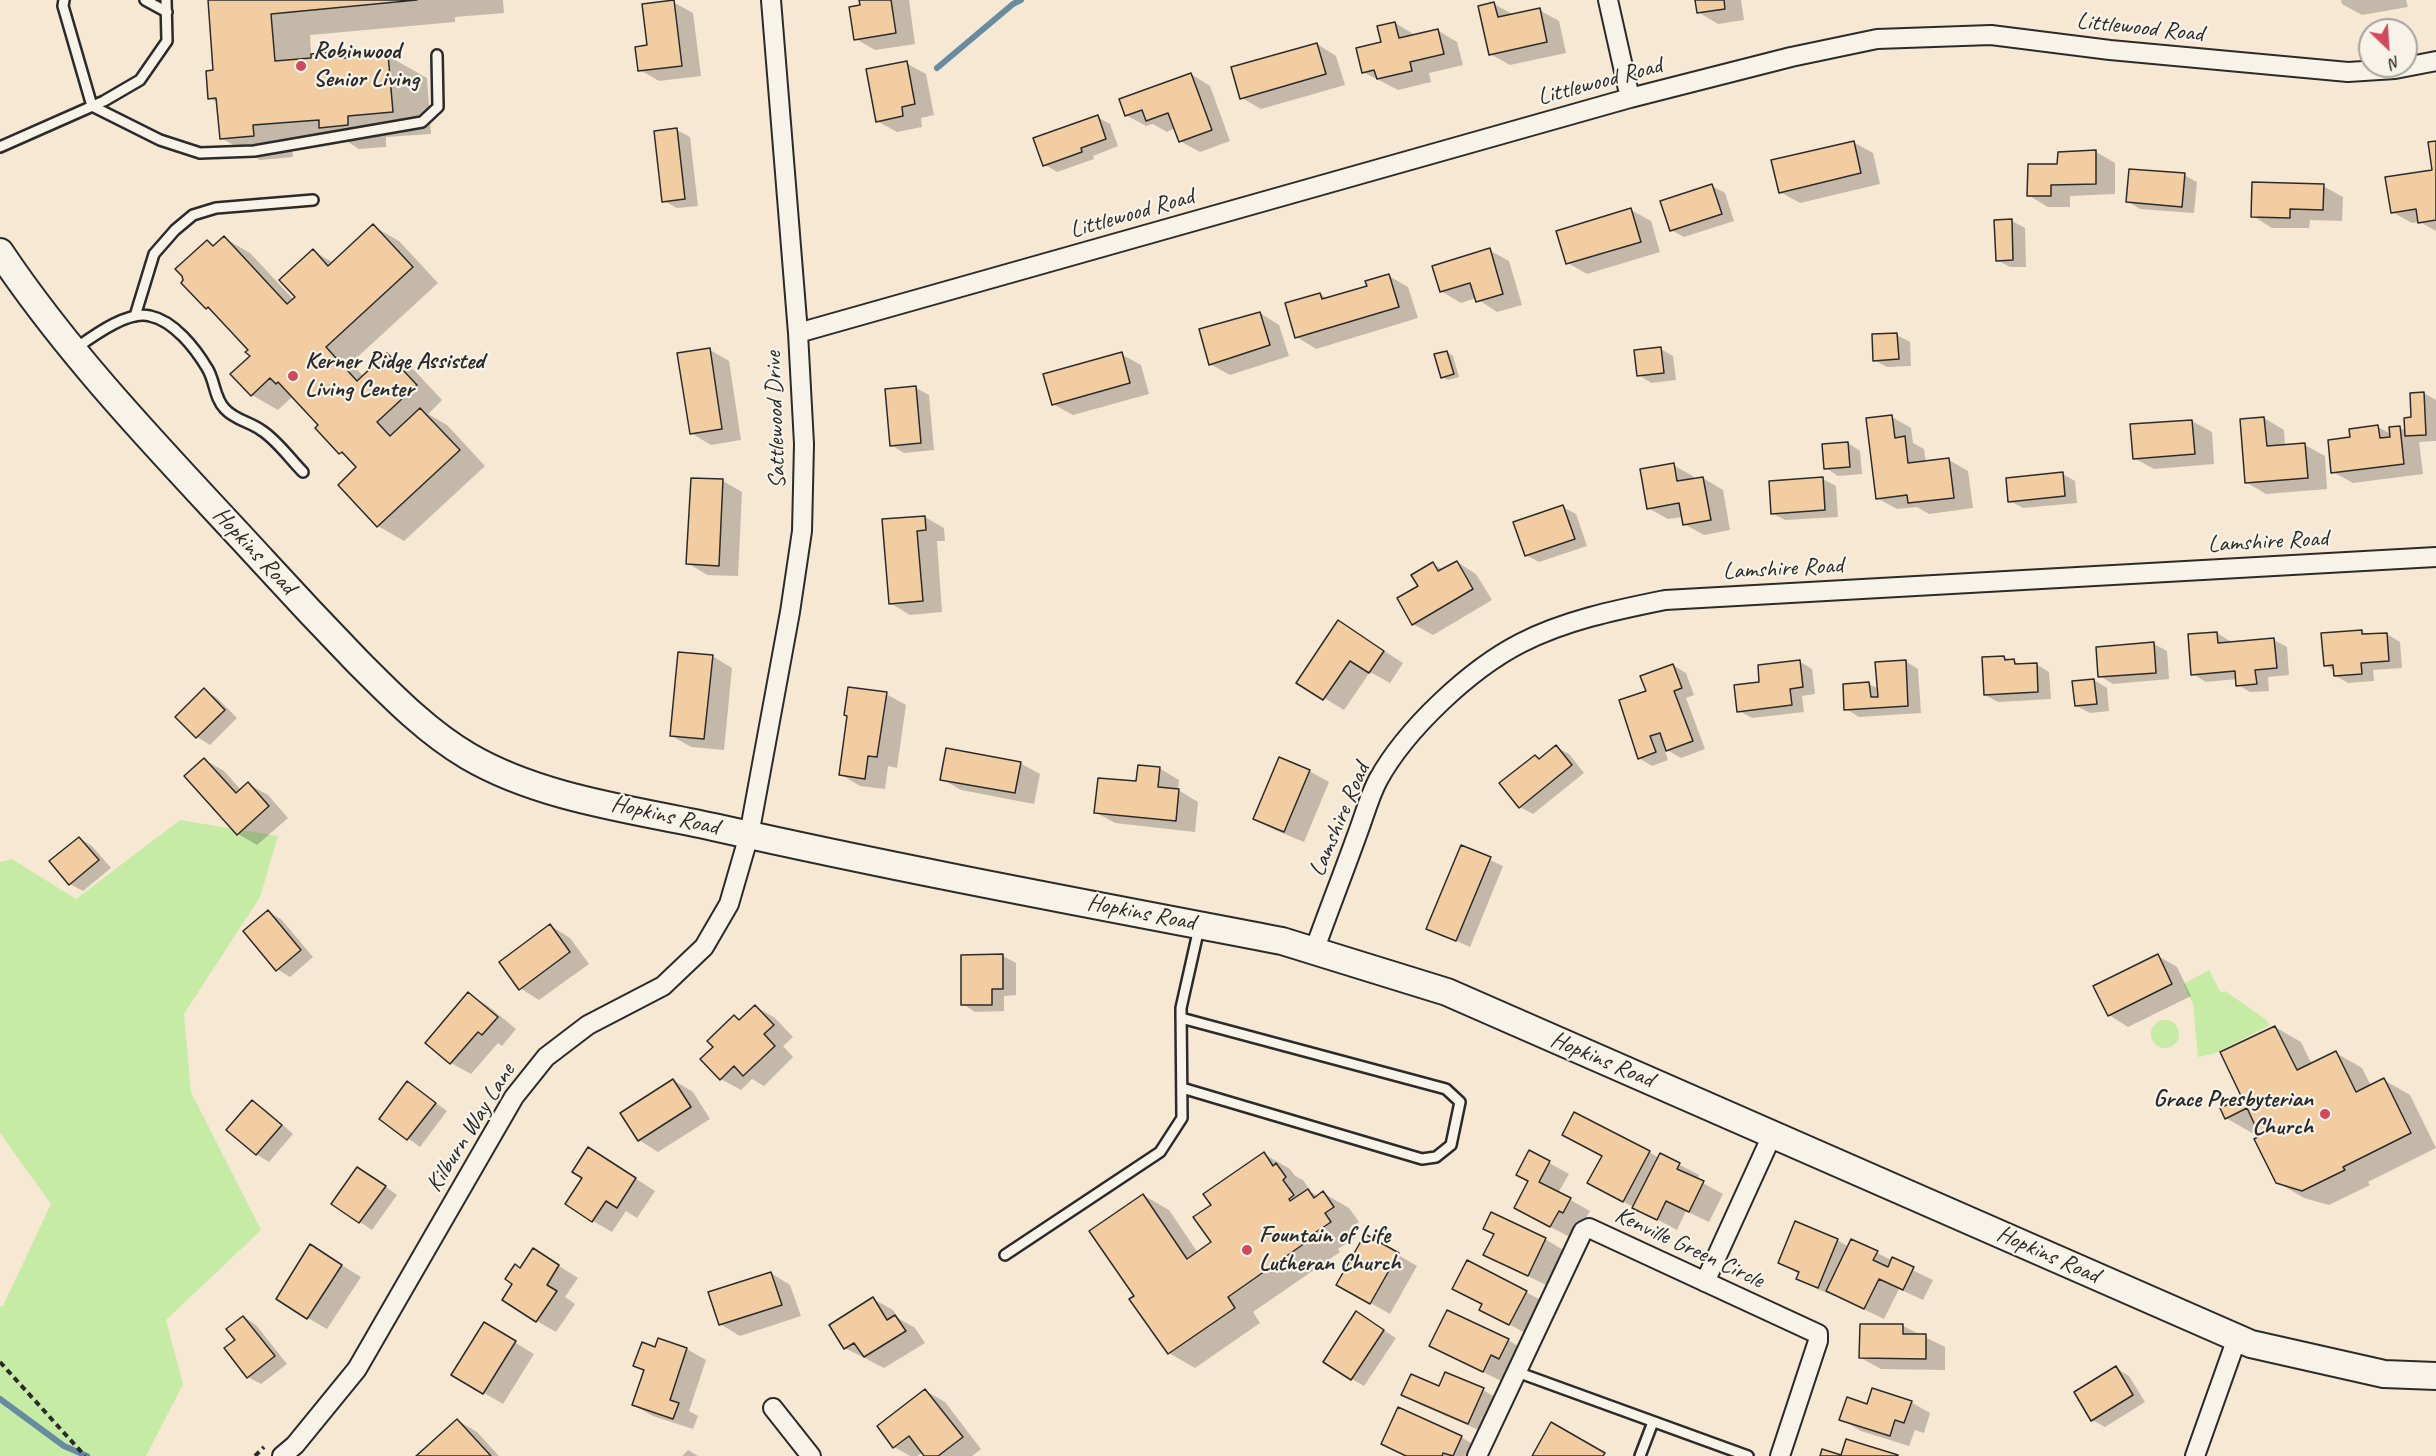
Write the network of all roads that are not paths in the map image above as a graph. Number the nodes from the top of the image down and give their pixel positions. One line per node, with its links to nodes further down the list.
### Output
1 (64, 0): 10 (lane)
2 (145, 0): 6 (lane)
3 (166, 0): 6 (lane)
4 (771, 0): 15 (street, Sattlewood Drive)
5 (1608, 0): 9 (street)
6 (167, 12): 10 (lane)
7 (437, 55): 10 (lane)
8 (2436, 61): 9 (street, Littlewood Road)
9 (1630, 98): 15 (street, Littlewood Road)
10 (92, 106): 11 (lane)
11 (0, 147)
12 (313, 200): 14 (lane)
13 (0, 252): 16 (main road, Hopkins Road)
14 (135, 316): 16 (lane); 17 (lane)
15 (798, 333): 19 (street, Sattlewood Drive)
16 (74, 350): 19 (main road, Hopkins Road)
17 (303, 472)
18 (2436, 557): 21 (street, Lamshire Road)
19 (749, 835): 20 (main road, Hopkins Road); 32 (street, Kilburn Way Lane)
20 (1200, 925): 21 (main road, Hopkins Road); 22 (lane)
21 (1314, 951): 24 (main road, Hopkins Road)
22 (1181, 1018): 23 (lane); 23 (lane)
23 (1182, 1088): 25 (lane)
24 (1773, 1134): 26 (street); 27 (main road, Hopkins Road)
25 (1005, 1255)
26 (1706, 1282): 28 (street, Kenville Green Circle); 37 (street, Kenville Green Circle)
27 (2237, 1338): 29 (main road, Hopkins Road); 38 (street)
28 (1517, 1372): 31 (lane); 34 (street, Kenville Green Circle)
29 (2436, 1376)
30 (773, 1408): 33 (street)
31 (1653, 1422): 35 (lane); 36 (lane)
32 (294, 1452)
33 (811, 1456)
34 (1477, 1456)
35 (1640, 1456)
36 (1748, 1456)
37 (1780, 1456)
38 (2195, 1456)

